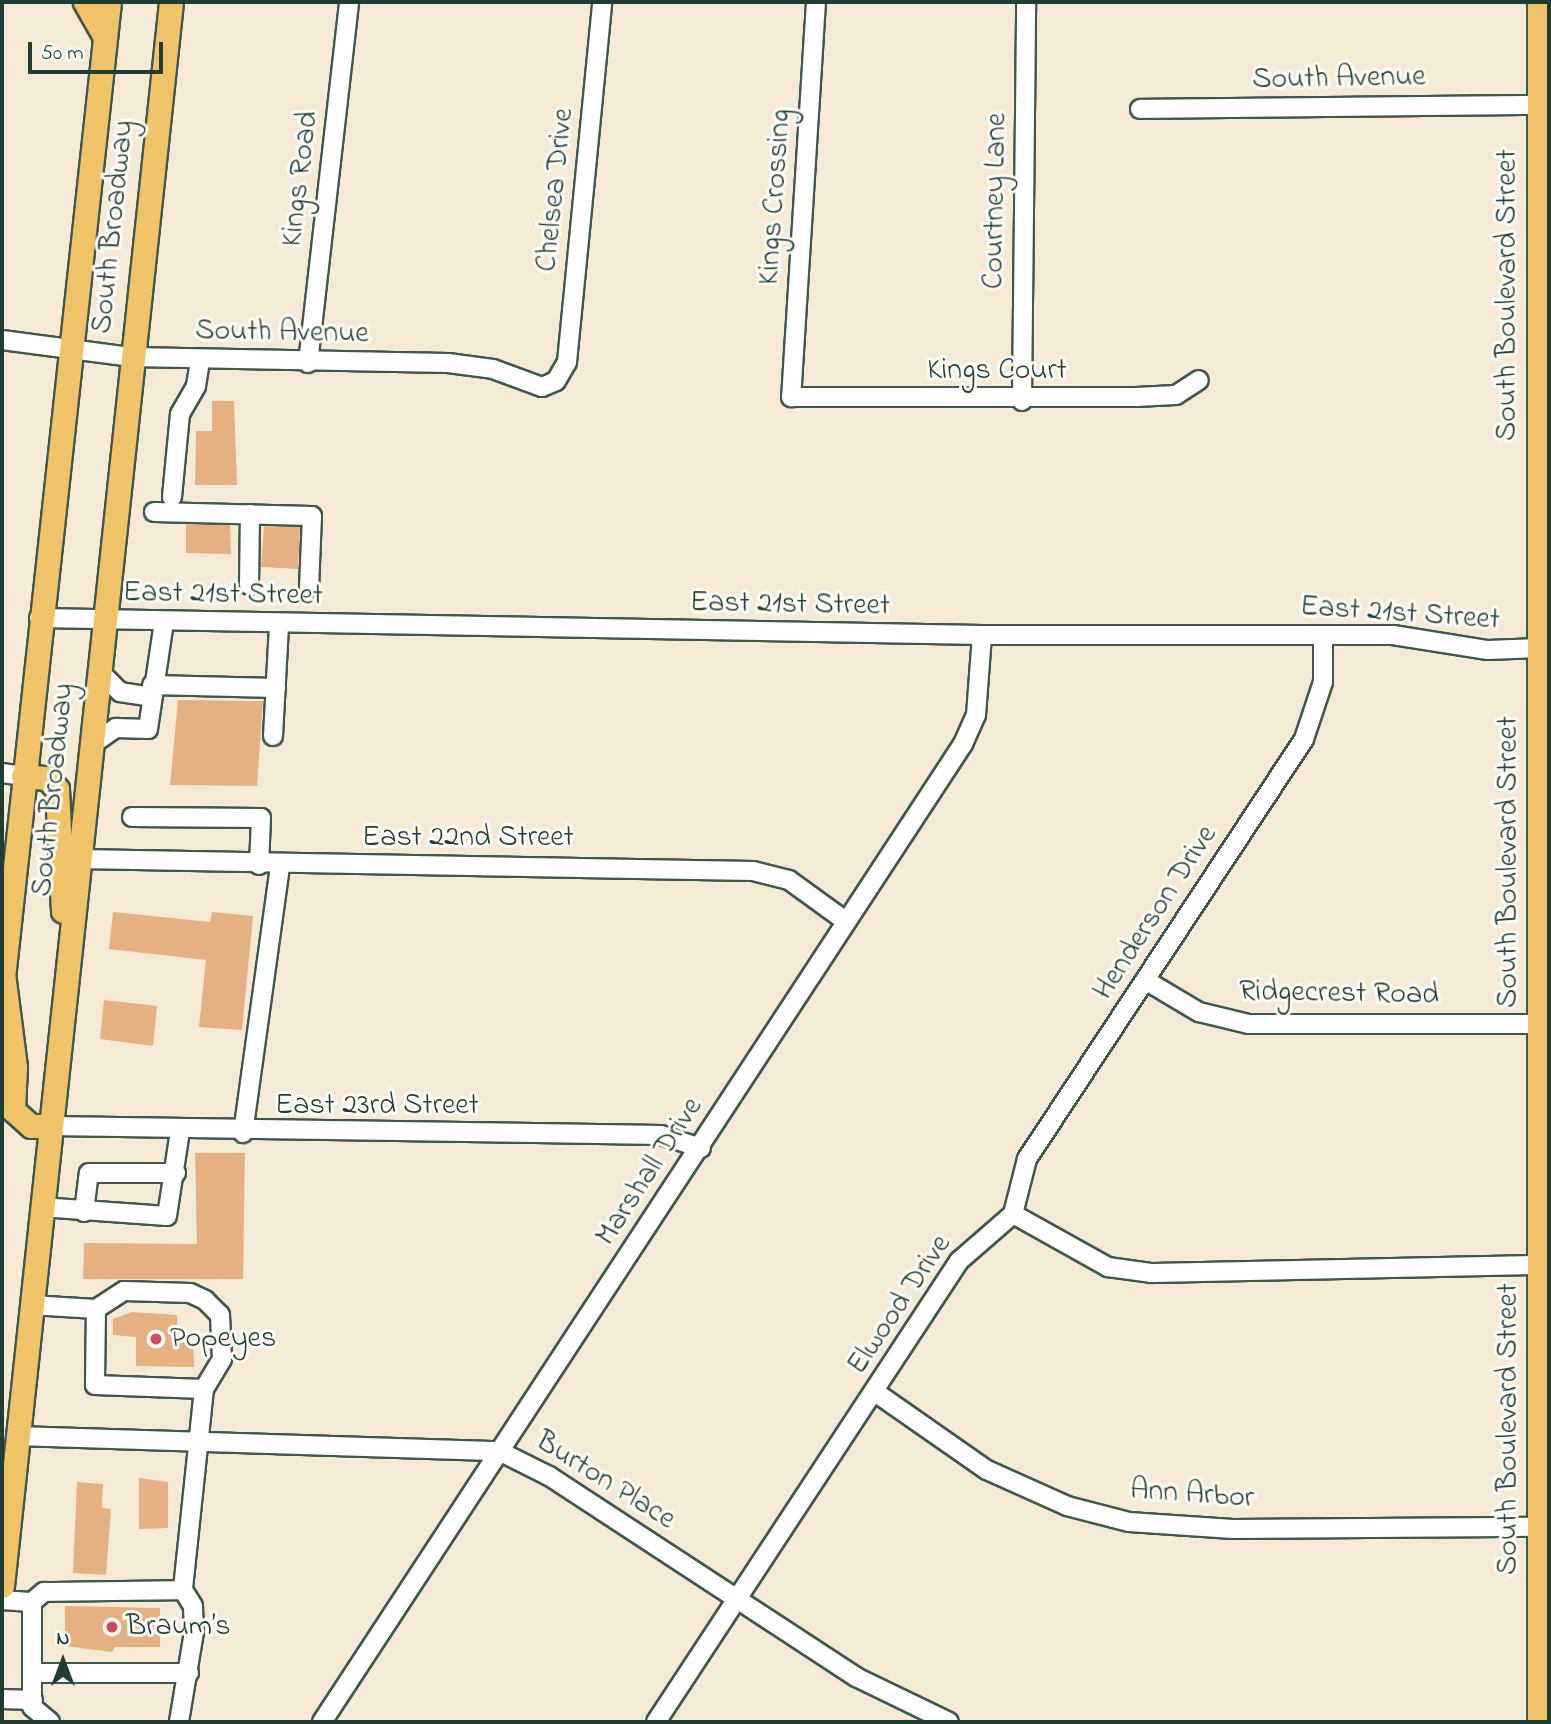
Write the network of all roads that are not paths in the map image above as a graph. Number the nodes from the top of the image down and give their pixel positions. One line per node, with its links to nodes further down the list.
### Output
1 (85, 2): 9 (main road)
2 (108, 2): 9 (main road, South Broadway)
3 (171, 2): 14 (main road, South Broadway)
4 (349, 2): 16 (street, Kings Road)
5 (602, 2): 18 (street, Chelsea Drive)
6 (816, 2): 19 (street, Kings Crossing)
7 (1026, 2): 20 (street, Courtney Lane)
8 (1539, 2): 10 (main road, South Boulevard Street)
9 (105, 37): 13 (main road, South Broadway)
10 (1539, 105): 11 (street, South Avenue); 21 (main road, South Boulevard Street)
11 (1140, 109)
12 (2, 340): 13 (street, South Avenue)
13 (70, 347): 14 (street, South Avenue); 27 (main road, South Broadway)
14 (132, 357): 15 (street, South Avenue); 28 (main road, South Broadway)
15 (200, 360): 16 (street, South Avenue); 22 (street)
16 (308, 363): 18 (street, South Avenue)
17 (1199, 380): 20 (street, Kings Court)
18 (556, 381)
19 (791, 397): 20 (street, Kings Court)
20 (1022, 401)
21 (1544, 446): 33 (main road, South Boulevard Street)
22 (173, 497)
23 (154, 512): 24 (street)
24 (250, 514): 25 (street); 26 (street)
25 (249, 585)
26 (309, 588)
27 (39, 618): 28 (street, East 21st Street); 39 (main road, South Broadway)
28 (104, 620): 29 (street, East 21st Street); 34 (main road, South Broadway)
29 (164, 622): 30 (street, East 21st Street); 36 (street)
30 (279, 624): 31 (street, East 21st Street); 35 (street)
31 (982, 635): 32 (street, East 21st Street); 44 (street, Marshall Drive)
32 (1323, 635): 33 (street, East 21st Street); 47 (street, Henderson Drive)
33 (1540, 648): 48 (main road, South Boulevard Street)
34 (99, 671): 36 (street); 38 (main road, South Broadway)
35 (276, 688): 36 (street); 37 (street)
36 (151, 691): 38 (street)
37 (273, 736)
38 (90, 746): 41 (main road, South Broadway)
39 (12, 774): 45 (main road); 46 (main road, South Broadway)
40 (132, 817): 42 (street)
41 (79, 859): 42 (street, East 22nd Street); 45 (main road, South Broadway)
42 (259, 865): 43 (street, East 22nd Street)
43 (281, 865): 44 (street, East 22nd Street); 52 (street)
44 (844, 920): 53 (street, Marshall Drive)
45 (67, 961): 50 (main road, South Broadway)
46 (3, 980): 50 (main road, South Broadway)
47 (1145, 980): 49 (street, Ridgecrest Road); 57 (street, Henderson Drive)
48 (1545, 1000): 49 (main road, South Boulevard Street)
49 (1541, 1024): 58 (main road, South Boulevard Street)
50 (50, 1126): 51 (street, East 23rd Street); 55 (main road, South Broadway)
51 (180, 1131): 52 (street, East 23rd Street); 54 (street)
52 (243, 1133): 53 (street, East 23rd Street)
53 (701, 1148): 66 (street, Marshall Drive)
54 (176, 1173): 56 (street); 56 (street)
55 (41, 1207): 56 (street); 59 (main road, South Broadway)
56 (84, 1212)
57 (1013, 1214): 58 (street); 62 (street, Elwood Drive)
58 (1545, 1265): 63 (main road, South Boulevard Street)
59 (31, 1305): 60 (street); 64 (main road, South Broadway)
60 (96, 1309): 61 (street); 61 (street)
61 (204, 1389): 65 (street)
62 (875, 1392): 67 (street, Ann Arbor); 71 (street, Elwood Drive)
63 (1545, 1393): 67 (main road, South Boulevard Street)
64 (9, 1435): 65 (street, Burton Place); 68 (main road, South Broadway)
65 (199, 1440): 66 (street, Burton Place); 70 (street)
66 (499, 1451): 71 (street, Burton Place); 80 (street, Marshall Drive)
67 (1540, 1527): 69 (main road, South Boulevard Street)
68 (2, 1586)
69 (1544, 1589): 83 (main road, South Boulevard Street)
70 (183, 1590): 73 (street); 75 (street)
71 (738, 1598): 81 (street, Elwood Drive); 82 (street, Burton Place)
72 (2, 1600): 73 (street)
73 (32, 1602): 74 (street)
74 (33, 1673): 75 (street); 77 (street)
75 (189, 1673): 79 (street)
76 (2, 1699): 77 (street)
77 (33, 1700): 78 (street)
78 (50, 1722)
79 (179, 1722)
80 (322, 1722)
81 (656, 1722)
82 (950, 1722)
83 (1539, 1722)

